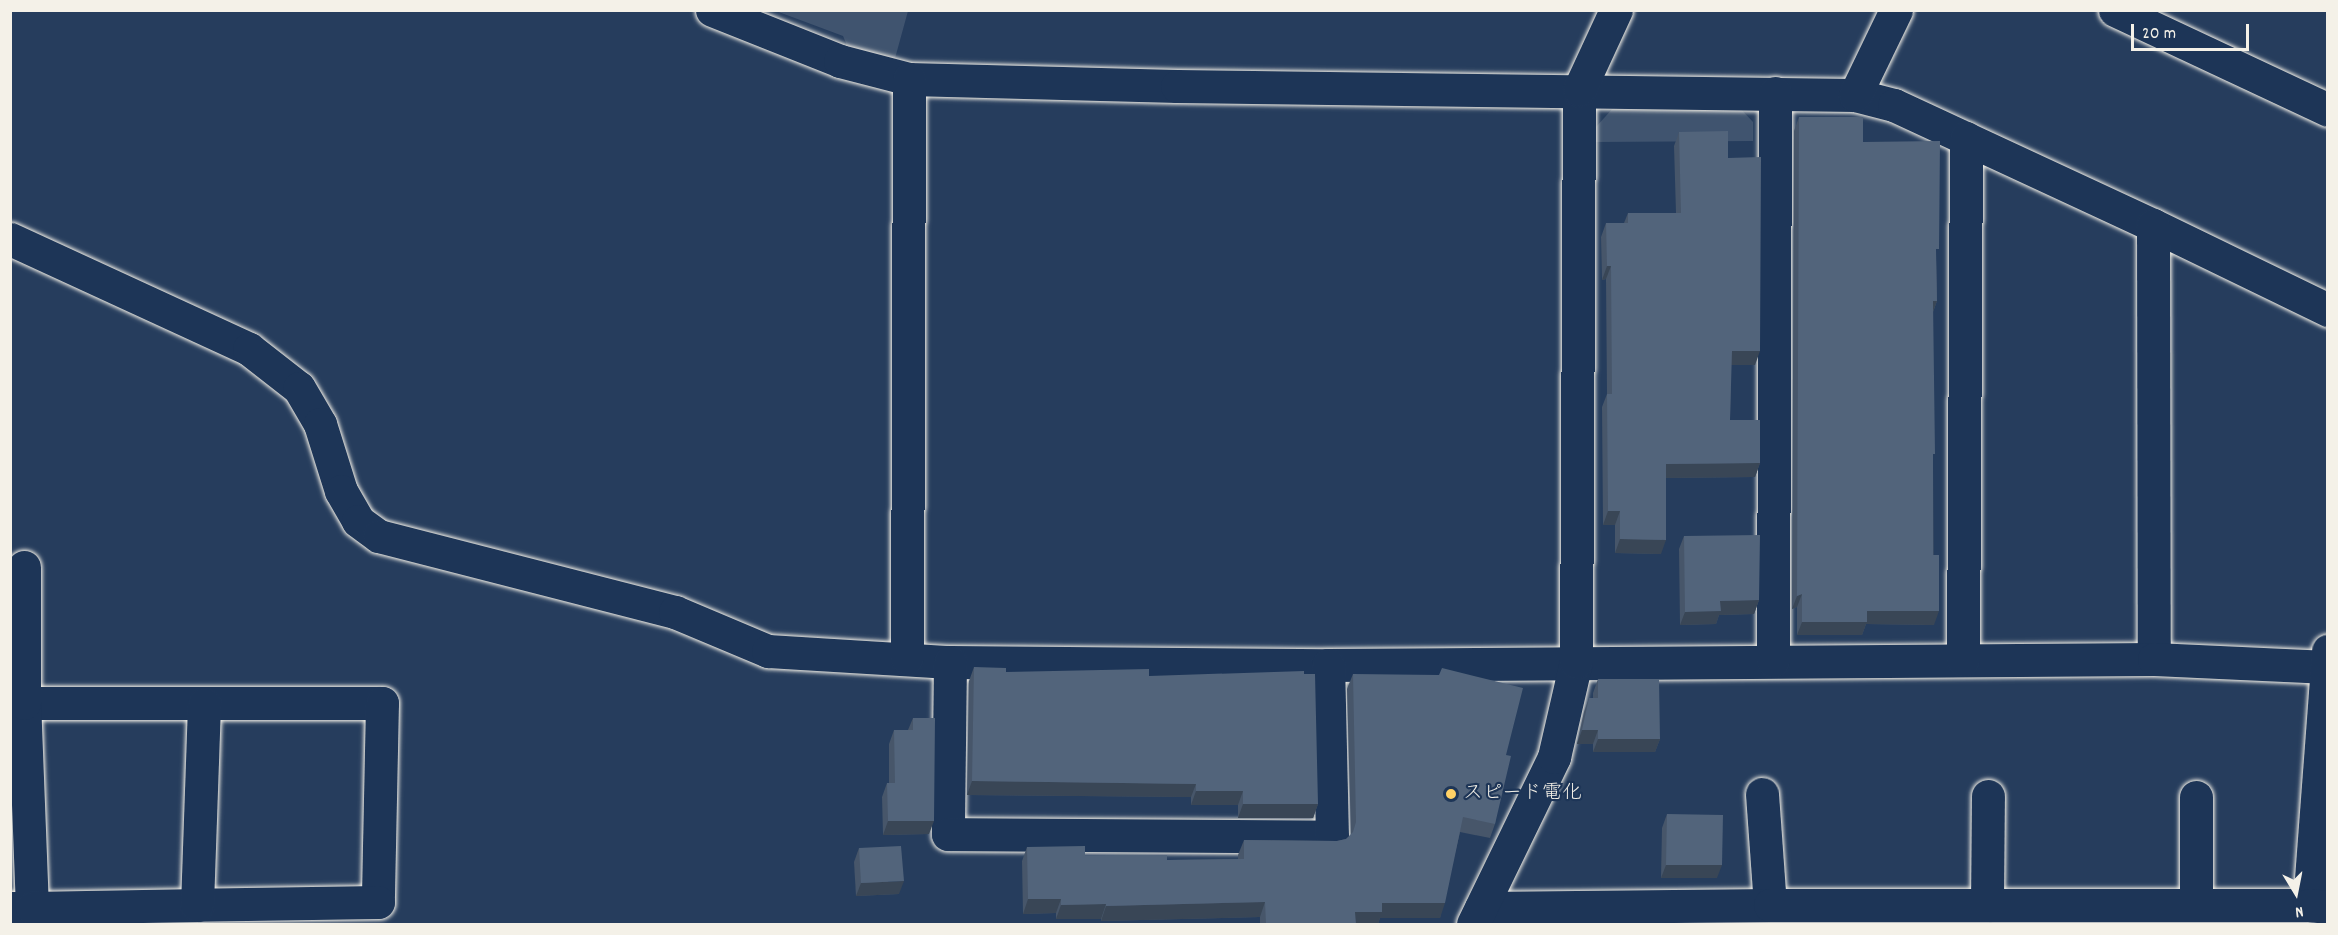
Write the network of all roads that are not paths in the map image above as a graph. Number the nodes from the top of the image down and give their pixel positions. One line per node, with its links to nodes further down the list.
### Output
1 (712, 10): 5 (street)
2 (1616, 10): 6 (street)
3 (1896, 10): 8 (street)
4 (2115, 10): 9 (street)
5 (909, 79): 6 (street); 16 (street)
6 (1579, 90): 7 (street); 21 (street)
7 (1775, 93): 8 (street); 19 (street)
8 (1855, 95): 10 (street)
9 (2328, 110)
10 (1966, 138): 11 (street); 18 (street)
11 (2153, 225): 13 (street); 17 (street)
12 (10, 239): 16 (street)
13 (2328, 310)
14 (24, 567): 24 (street)
15 (2328, 651): 23 (street)
16 (907, 658): 20 (street)
17 (2154, 659): 18 (street); 23 (street)
18 (1963, 660): 19 (street)
19 (1773, 661): 21 (street)
20 (950, 662): 22 (street); 22 (street)
21 (1576, 662): 22 (street); 35 (street)
22 (1328, 664)
23 (2327, 667): 33 (street)
24 (17, 703): 25 (street); 34 (street)
25 (204, 704): 29 (street); 29 (street)
26 (1762, 794): 30 (street)
27 (1988, 796): 31 (street)
28 (2196, 797): 32 (street)
29 (197, 905): 34 (street)
30 (1770, 905): 31 (street); 35 (street)
31 (1987, 905): 32 (street)
32 (2196, 905): 33 (street)
33 (2318, 906)
34 (21, 908)
35 (1477, 916)

